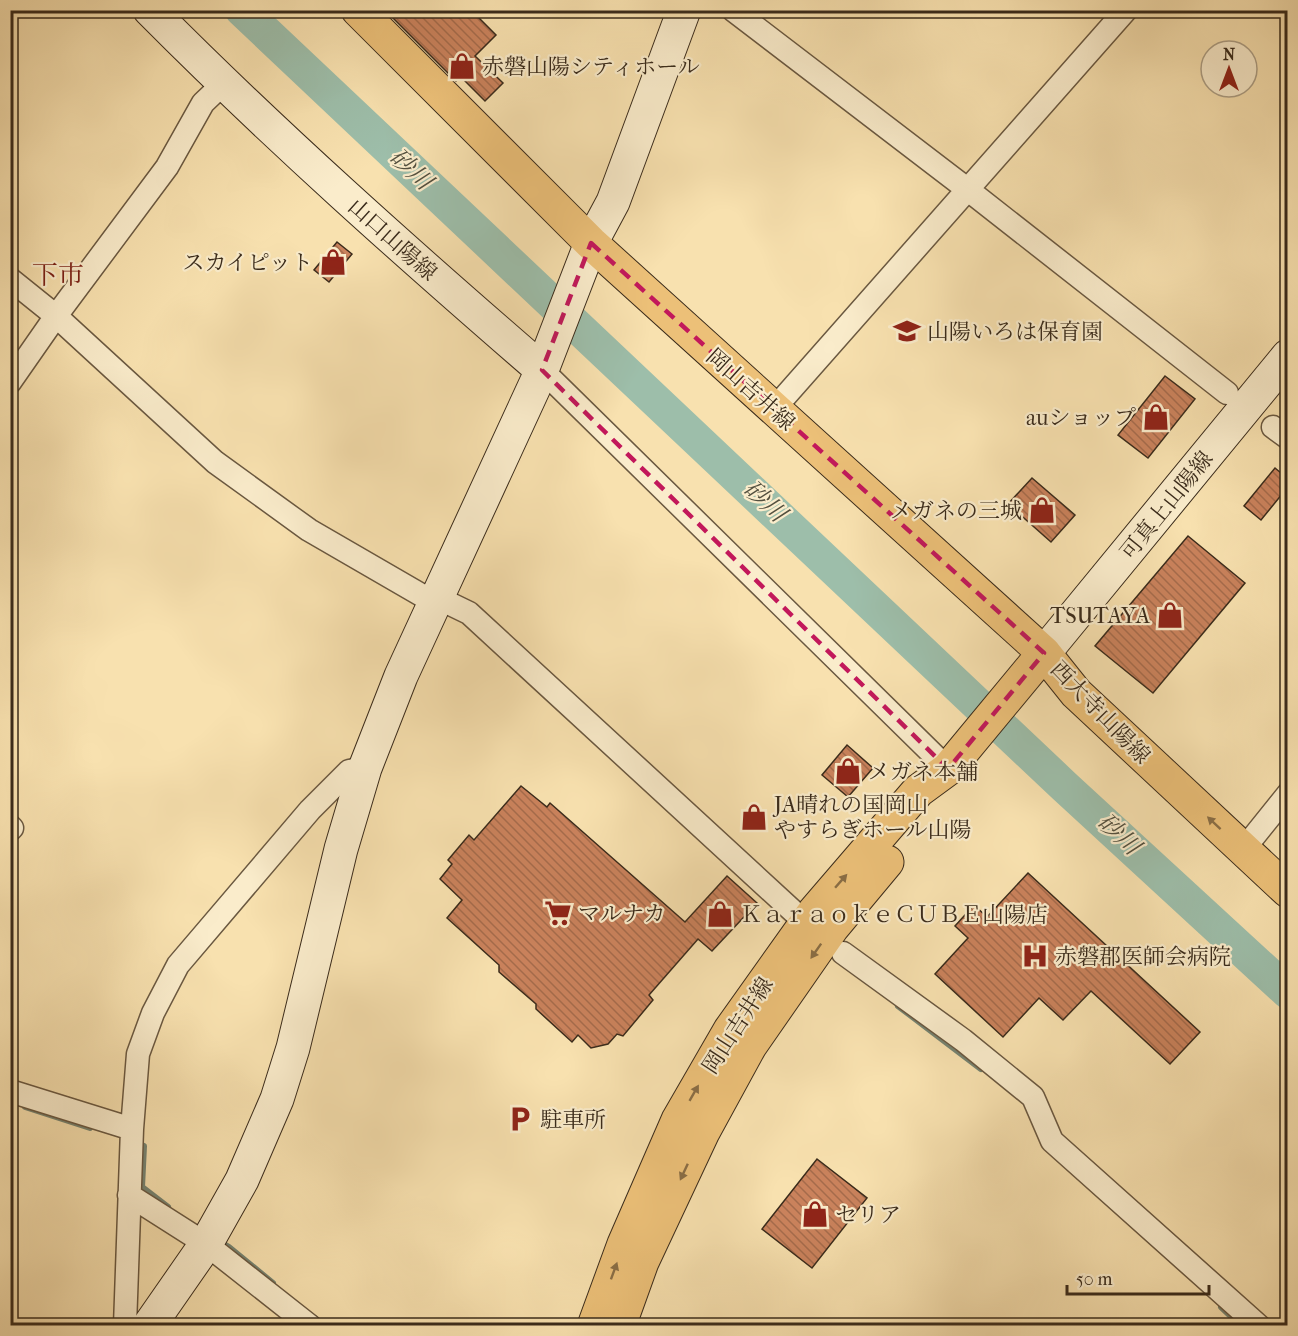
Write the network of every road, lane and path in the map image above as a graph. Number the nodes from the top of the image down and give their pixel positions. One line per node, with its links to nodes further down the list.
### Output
1 (150, 10): 6 (street, 山口山陽線)
2 (358, 10): 8 (main road, 岡山吉井線)
3 (684, 10): 8 (street)
4 (733, 10): 7 (street)
5 (1126, 10): 7 (street)
6 (223, 84): 10 (street); 12 (street, 山口山陽線)
7 (967, 189): 14 (street); 15 (street)
8 (586, 258): 12 (street); 15 (main road, 岡山吉井線)
9 (10, 279): 10 (street)
10 (56, 316): 13 (street); 16 (street)
11 (1287, 356): 17 (street, 可真上山陽線)
12 (545, 359): 16 (street); 19 (street)
13 (10, 382)
14 (1227, 393)
15 (773, 410): 17 (main road, 岡山吉井線)
16 (438, 598): 18 (street); 24 (street)
17 (1035, 664): 19 (main road, 岡山吉井線); 21 (main road, 西大寺山陽線)
18 (365, 768): 27 (street); 29 (street)
19 (948, 769): 33 (main road, 岡山吉井線, one-way to 19); 34 (main road, 岡山吉井線, one-way to 34)
20 (1287, 794): 21 (street)
21 (1250, 841): 22 (main road, 西大寺山陽線); 23 (main road, 西大寺山陽線)
22 (1287, 860)
23 (1287, 891)
24 (795, 913)
25 (843, 953): 35 (street)
26 (10, 1091): 27 (street)
27 (132, 1129): 28 (street)
28 (129, 1195): 29 (street); 30 (street)
29 (206, 1244): 31 (street); 32 (street)
30 (125, 1326)
31 (149, 1326)
32 (310, 1326)
33 (594, 1326)
34 (620, 1326)
35 (1259, 1326)

